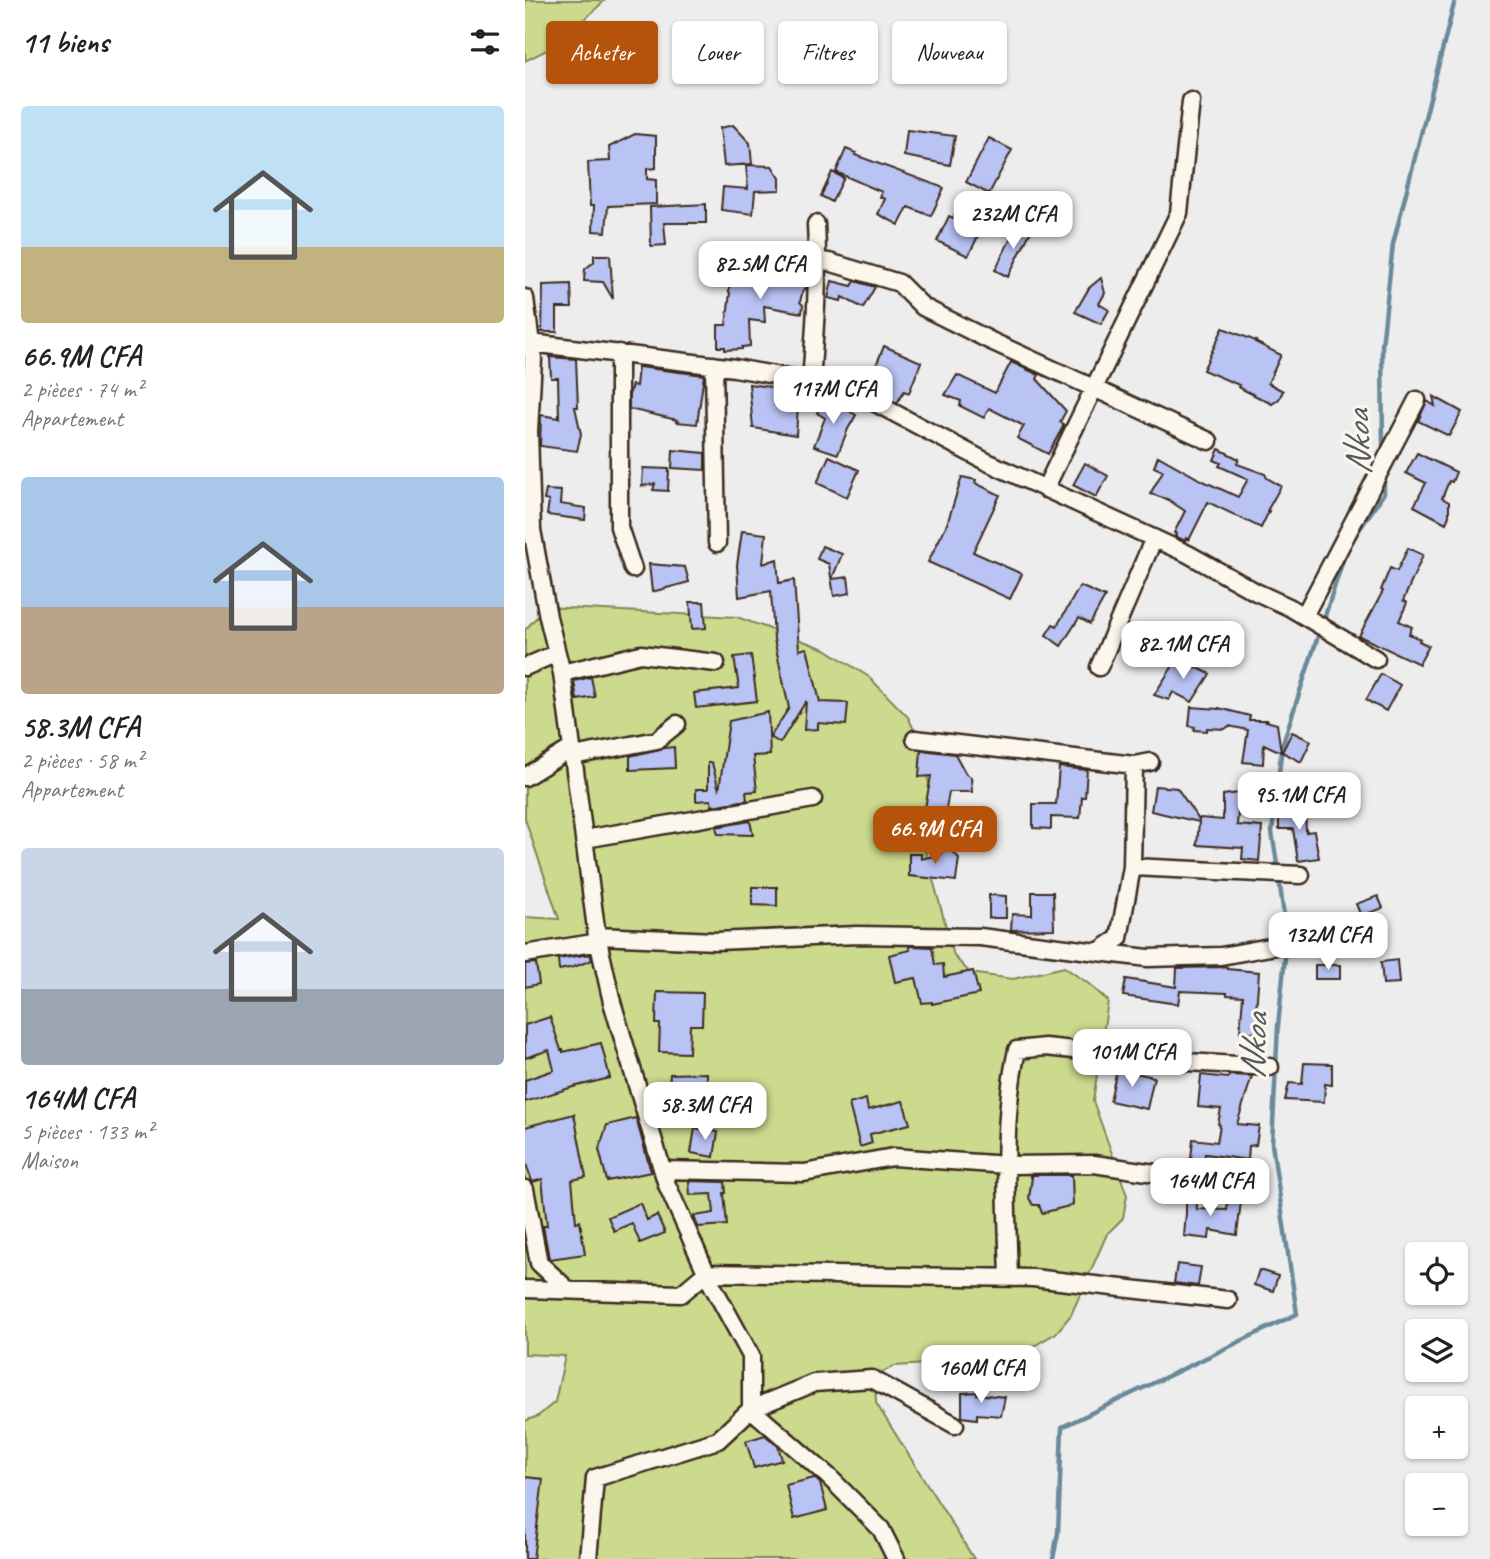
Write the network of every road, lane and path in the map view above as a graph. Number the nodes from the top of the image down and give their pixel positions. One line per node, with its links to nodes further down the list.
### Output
1 (1191, 101): 9 (street)
2 (815, 224): 3 (street)
3 (818, 260): 8 (street); 9 (street)
4 (525, 298): 5 (street)
5 (529, 336): 6 (street); 15 (street)
6 (619, 353): 7 (street); 16 (street)
7 (714, 365): 8 (street); 14 (street)
8 (811, 382): 12 (street)
9 (1094, 389): 11 (street); 12 (street)
10 (1417, 400): 17 (street)
11 (1209, 441)
12 (1045, 489): 13 (street)
13 (1154, 538): 17 (street); 22 (street)
14 (717, 543)
15 (530, 549): 18 (street)
16 (633, 569)
17 (1304, 616): 19 (street)
18 (557, 653): 21 (street); 23 (street)
19 (1376, 659)
20 (716, 663): 23 (street)
21 (525, 667)
22 (1099, 667)
23 (562, 673): 26 (street)
24 (677, 724): 26 (street)
25 (915, 739): 30 (street)
26 (573, 752): 27 (street); 29 (street)
27 (525, 776)
28 (813, 799): 29 (street)
29 (585, 839): 33 (street)
30 (1132, 867): 31 (street); 34 (street)
31 (1301, 875)
32 (1346, 933): 34 (street)
33 (598, 939): 34 (street); 35 (street); 38 (street)
34 (1098, 952)
35 (525, 954)
36 (1270, 1067): 37 (street)
37 (1007, 1165): 38 (street); 39 (street); 42 (street)
38 (663, 1170): 41 (street)
39 (1208, 1181)
40 (525, 1189): 44 (street)
41 (706, 1273): 42 (street); 44 (street); 46 (street)
42 (1009, 1278): 45 (street)
43 (525, 1289): 44 (street)
44 (568, 1290)
45 (1228, 1300)
46 (751, 1409): 47 (street); 48 (street); 49 (street)
47 (955, 1425)
48 (588, 1559)
49 (896, 1559)

